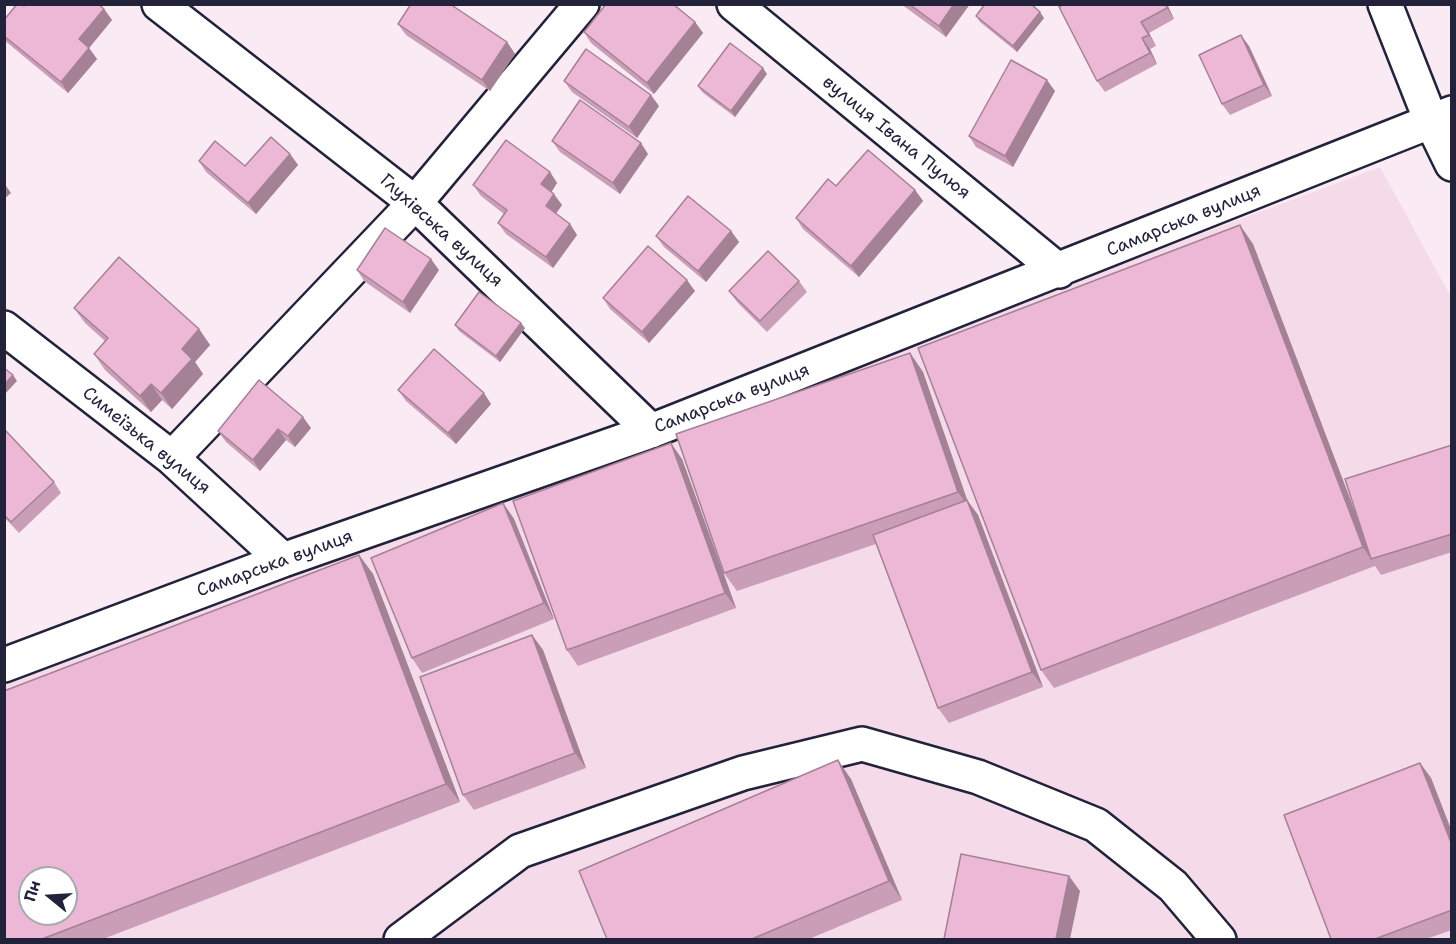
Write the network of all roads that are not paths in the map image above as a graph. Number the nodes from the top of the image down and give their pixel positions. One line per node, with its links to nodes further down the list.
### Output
1 (159, 4): 7 (street, Глухівська вулиця)
2 (582, 4): 7 (street)
3 (734, 4): 8 (street, вулиця Івана Пулюя)
4 (1385, 4): 5 (street)
5 (1441, 117): 6 (street); 8 (street, Самарська вулиця)
6 (1452, 164)
7 (415, 202): 10 (street, Глухівська вулиця); 11 (street)
8 (1059, 271): 10 (street, Самарська вулиця)
9 (4, 328): 11 (street, Симеїзька вулиця)
10 (651, 431): 12 (street, Самарська вулиця)
11 (172, 458): 12 (street, Симеїзька вулиця)
12 (283, 560): 13 (street, Самарська вулиця)
13 (4, 665)
14 (401, 939): 15 (street)
15 (1219, 939)

